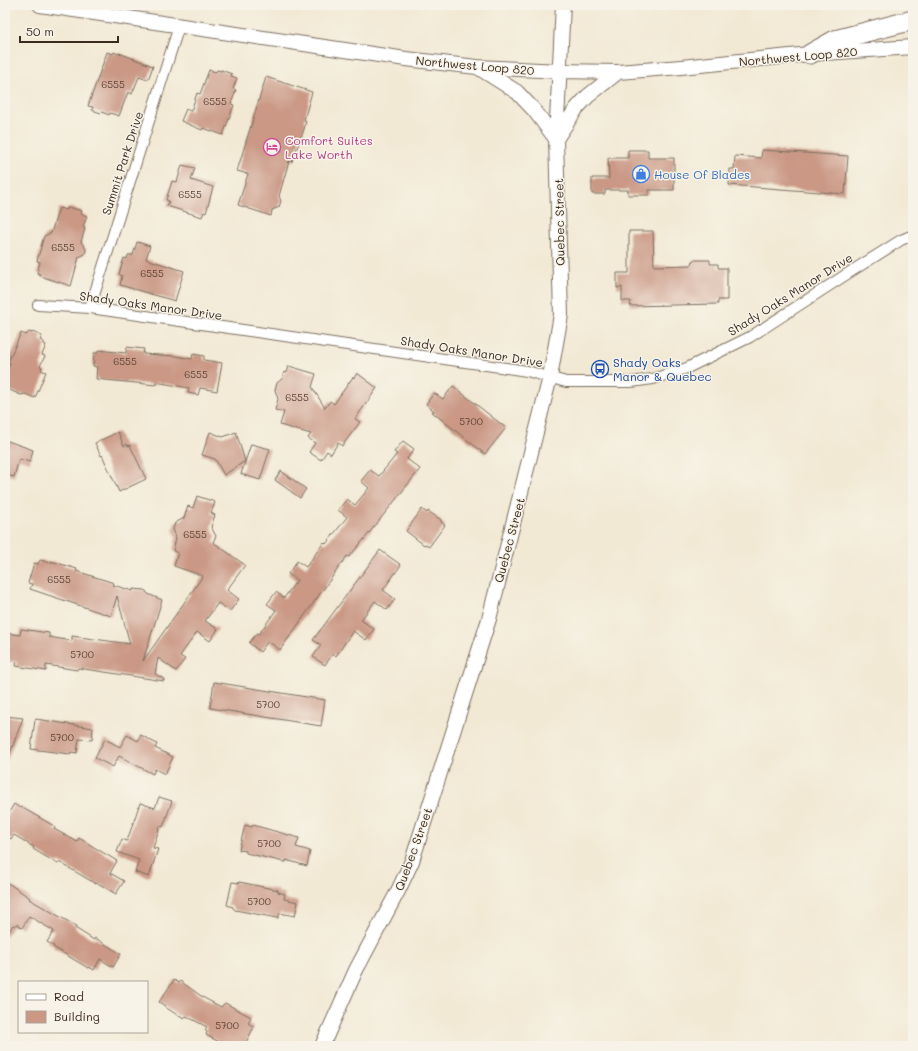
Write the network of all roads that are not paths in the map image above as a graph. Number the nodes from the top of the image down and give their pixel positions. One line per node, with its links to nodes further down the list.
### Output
1 (40, 5): 4 (main road, Northwest Loop 820)
2 (562, 5): 8 (main road, Quebec Street)
3 (913, 20): 6 (highway)
4 (179, 26): 7 (main road, Northwest Loop 820); 13 (street, Summit Park Drive)
5 (913, 47): 6 (main road, Northwest Loop 820)
6 (810, 54): 9 (main road, Northwest Loop 820)
7 (477, 67): 8 (main road, Northwest Loop 820); 10 (main road)
8 (560, 71): 9 (main road, Northwest Loop 820); 10 (main road, Quebec Street)
9 (618, 72): 10 (main road)
10 (556, 139): 14 (main road, Quebec Street)
11 (913, 235): 14 (street, Shady Oaks Manor Drive)
12 (38, 305): 13 (street, Shady Oaks Manor Drive)
13 (90, 308): 14 (street, Shady Oaks Manor Drive)
14 (550, 377): 15 (main road, Quebec Street)
15 (322, 1046)

